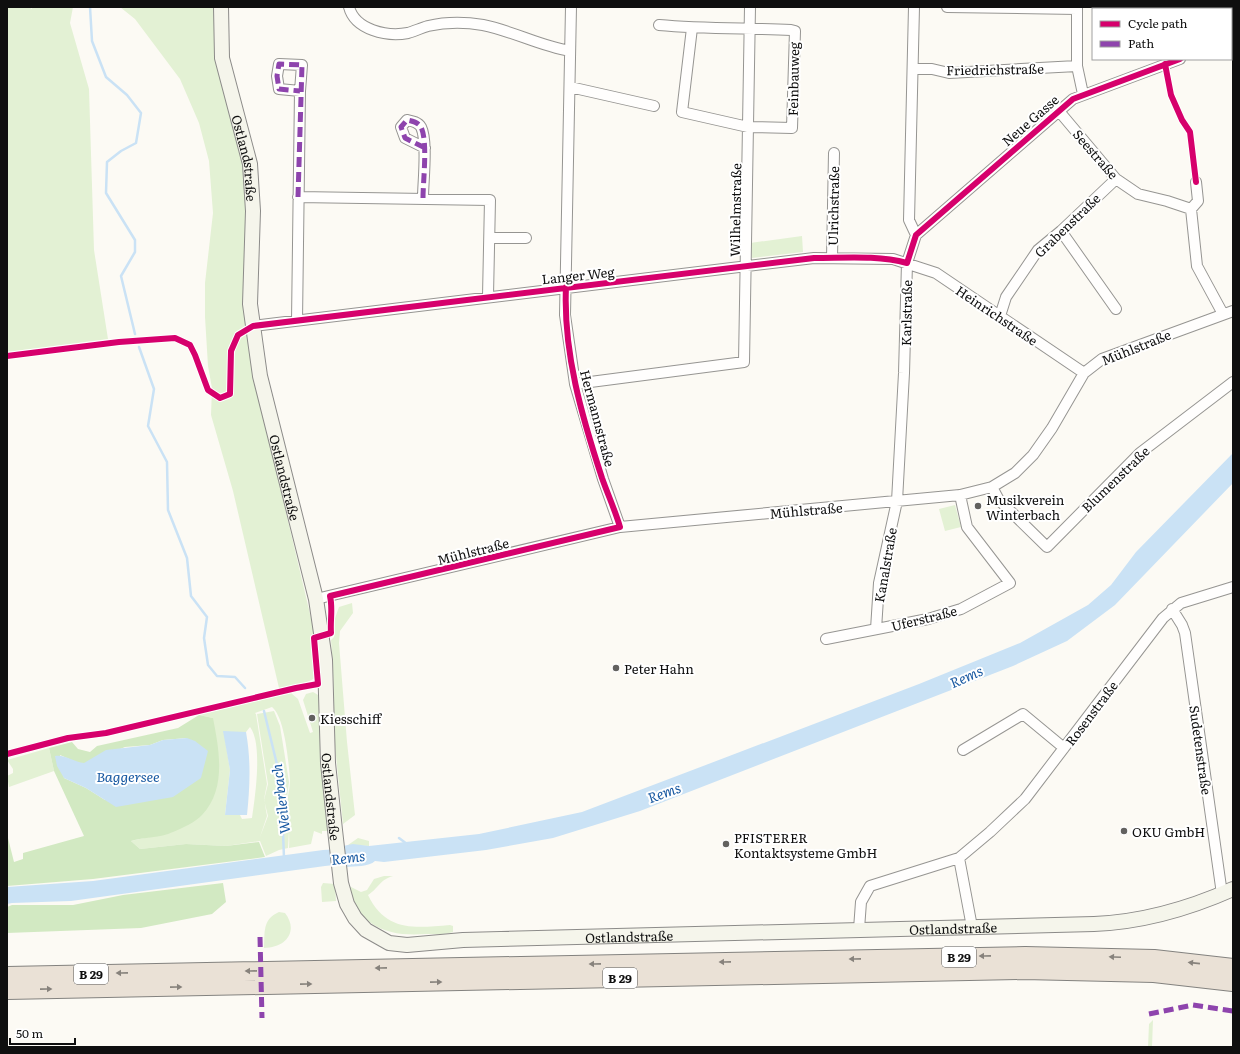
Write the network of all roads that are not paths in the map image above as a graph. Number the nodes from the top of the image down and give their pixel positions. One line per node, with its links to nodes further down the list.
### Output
1 (221, 7): 43 (street, Ostlandstraße)
2 (349, 7): 13 (street)
3 (571, 7): 13 (street, Hermannstraße)
4 (750, 7): 12 (street, Wilhelmstraße)
5 (914, 7): 16 (street)
6 (947, 7): 8 (street)
7 (1230, 7): 9 (street)
8 (1077, 8): 15 (street)
9 (1233, 8)
10 (659, 25): 11 (street)
11 (692, 28): 12 (street); 22 (street)
12 (750, 28): 22 (street, Wilhelmstraße); 22 (street, Feinbauweg)
13 (570, 51): 17 (street, Hermannstraße)
14 (1177, 60): 19 (street, Neue Gasse)
15 (1077, 66): 16 (street, Friedrichstraße); 19 (street)
16 (913, 69): 31 (street)
17 (570, 87): 20 (street); 37 (street, Hermannstraße)
18 (300, 91): 27 (street)
19 (1083, 94): 21 (street, Neue Gasse)
20 (654, 106)
21 (1058, 110): 25 (street, Seestraße); 31 (street, Neue Gasse)
22 (748, 127): 36 (street, Wilhelmstraße)
23 (424, 148): 28 (street)
24 (834, 153): 34 (street, Ulrichstraße)
25 (1116, 179): 29 (street, Seestraße); 30 (street, Grabenstraße)
26 (1196, 182): 29 (street)
27 (298, 197): 28 (street); 42 (street)
28 (423, 198): 32 (street)
29 (1191, 209): 40 (street)
30 (1061, 231): 39 (street); 41 (street, Grabenstraße)
31 (916, 235): 35 (street, Karlstraße)
32 (490, 238): 33 (street); 38 (street)
33 (526, 238)
34 (832, 258): 35 (street, Langer Weg); 36 (street, Langer Weg)
35 (907, 263): 41 (street, Heinrichstraße); 49 (street, Karlstraße)
36 (746, 266): 37 (street, Langer Weg); 46 (street, Wilhelmstraße)
37 (566, 288): 38 (street, Langer Weg); 46 (street, Hermannstraße)
38 (488, 296): 42 (street, Langer Weg)
39 (1116, 309)
40 (1228, 312): 44 (street, Mühlstraße)
41 (1000, 316): 44 (street, Heinrichstraße)
42 (297, 321): 43 (street, Langer Weg)
43 (252, 326): 52 (street, Ostlandstraße)
44 (1084, 373): 47 (street, Mühlstraße)
45 (1233, 382): 47 (street, Blumenstraße)
46 (575, 384): 50 (street, Hermannstraße)
47 (992, 487): 48 (street, Mühlstraße)
48 (960, 495): 49 (street, Mühlstraße); 54 (street, Uferstraße)
49 (897, 501): 50 (street, Mühlstraße); 54 (street, Kanalstraße)
50 (620, 527): 52 (street, Mühlstraße)
51 (1233, 588): 53 (street, Rosenstraße)
52 (316, 599): 61 (street, Ostlandstraße)
53 (1172, 609): 56 (street, Rosenstraße); 59 (street, Sudetenstraße)
54 (876, 629): 55 (street, Uferstraße)
55 (826, 639)
56 (1064, 748): 57 (street); 58 (street, Rosenstraße)
57 (963, 750)
58 (959, 858): 60 (street); 61 (street, Rosenstraße)
59 (1228, 892): 60 (street, Ostlandstraße)
60 (972, 927): 61 (street, Ostlandstraße)
61 (859, 929)
62 (1233, 968): 63 (highway, B 29, one-way to 63)
63 (7, 976)
64 (1233, 982): 65 (highway, B 29, one-way to 64)
65 (7, 990)

